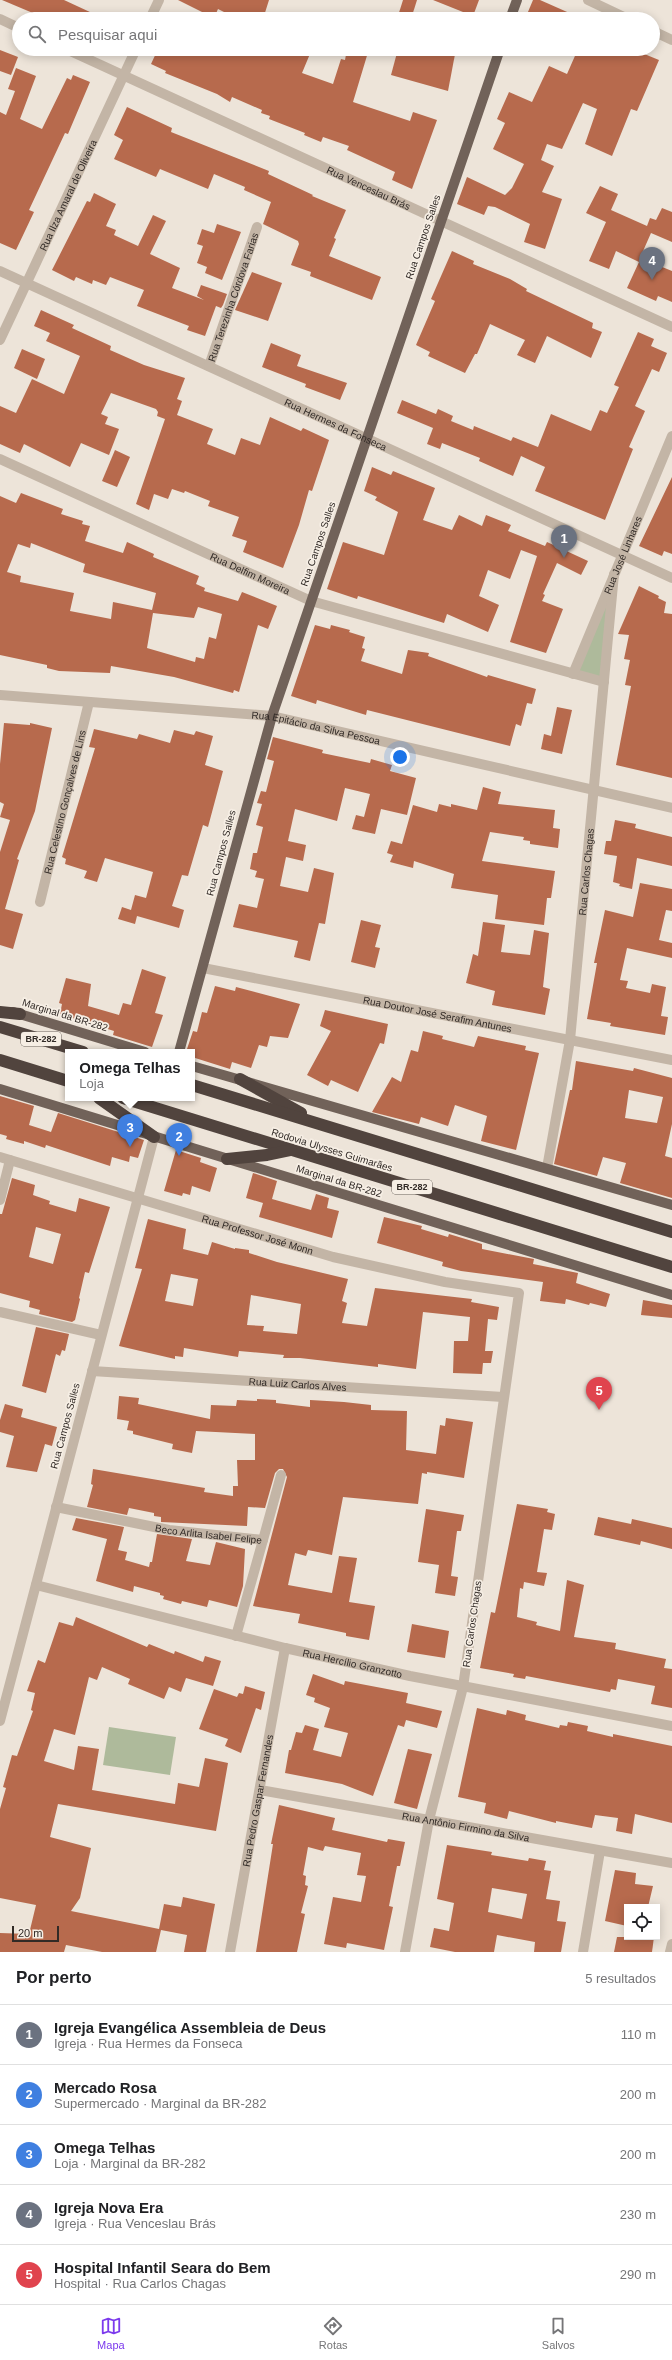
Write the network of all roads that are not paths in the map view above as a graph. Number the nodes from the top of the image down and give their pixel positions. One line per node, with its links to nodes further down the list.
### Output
1 (159, 0): 4 (street)
2 (517, 0): 5 (main road)
3 (588, 0): 6 (street)
4 (153, 12)
5 (513, 12)
6 (613, 12)
7 (0, 19): 8 (street)
8 (12, 25)
9 (660, 34): 10 (street)
10 (672, 40)
11 (81, 56): 14 (street, Rua Venceslau Brás)
12 (133, 56): 14 (street, Rua Ilza Amaral de Oliveira)
13 (498, 56): 15 (main road, Rua Campos Salles)
14 (124, 76): 15 (street, Rua Venceslau Brás); 18 (street, Rua Ilza Amaral de Oliveira)
15 (441, 221): 19 (street, Rua Venceslau Brás); 23 (main road, Rua Campos Salles)
16 (257, 228): 21 (street, Rua Terezinha Córdova Farias)
17 (0, 270): 18 (street, Rua Hermes da Fonseca)
18 (27, 283): 20 (street, Rua Ilza Amaral de Oliveira); 21 (street, Rua Hermes da Fonseca)
19 (672, 326)
20 (0, 340)
21 (208, 366): 23 (street, Rua Hermes da Fonseca)
22 (672, 436): 25 (street, Rua José Linhares)
23 (367, 438): 25 (street, Rua Hermes da Fonseca); 28 (main road, Rua Campos Salles)
24 (0, 459): 28 (street, Rua Delfim Moreira)
25 (622, 555): 26 (street, Rua José Linhares); 27 (street, Rua Hermes da Fonseca)
26 (614, 574): 29 (street, Rua José Linhares); 30 (street, Rua Carlos Chagas)
27 (672, 578)
28 (311, 601): 29 (street, Rua Delfim Moreira); 33 (main road, Rua Campos Salles)
29 (573, 674): 30 (street, Rua Delfim Moreira)
30 (604, 682): 34 (street, Rua Carlos Chagas)
31 (0, 696): 32 (street, Rua Epitácio da Silva Pessoa)
32 (89, 702): 33 (street, Rua Epitácio da Silva Pessoa); 36 (street, Rua Celestino Gonçalves de Lins)
33 (272, 716): 34 (street, Rua Epitácio da Silva Pessoa); 37 (main road, Rua Campos Salles)
34 (594, 790): 35 (street, Rua Epitácio da Silva Pessoa); 42 (street, Rua Carlos Chagas)
35 (672, 808)
36 (40, 902)
37 (202, 968): 42 (street, Rua Doutor José Serafim Antunes); 45 (main road, Rua Campos Salles)
38 (0, 1008): 40 (main road, Marginal da BR-282)
39 (0, 1012): 40 (highway)
40 (20, 1014): 44 (main road, Marginal da BR-282)
41 (0, 1027): 43 (highway, BR-282)
42 (570, 1040): 47 (street, Rua Doutor José Serafim Antunes); 60 (street, Rua Carlos Chagas)
43 (72, 1049)
44 (135, 1049)
45 (180, 1049)
46 (0, 1060): 50 (highway)
47 (672, 1060)
48 (195, 1067): 49 (main road)
49 (240, 1079): 55 (highway); 60 (main road)
50 (65, 1080)
51 (195, 1086): 55 (highway, Rodovia Ulysses Guimarães)
52 (0, 1089): 56 (main road, Marginal da BR-282)
53 (103, 1101): 56 (highway)
54 (133, 1101): 57 (highway, Rodovia Ulysses Guimarães / BR-282)
55 (323, 1125): 64 (highway, Rodovia Ulysses Guimarães)
56 (154, 1137): 59 (main road, Marginal da BR-282); 61 (street, Rua Campos Salles)
57 (291, 1150): 59 (highway); 65 (highway, Rodovia Ulysses Guimarães / BR-282)
58 (5, 1158): 61 (street, Rua Professor José Monn); 62 (street)
59 (226, 1159): 67 (main road, Marginal da BR-282)
60 (547, 1168): 63 (main road)
61 (137, 1198): 66 (street, Rua Professor José Monn); 69 (street, Rua Campos Salles)
62 (0, 1200)
63 (672, 1206)
64 (672, 1232)
65 (672, 1267)
66 (519, 1293): 71 (street, Rua Carlos Chagas)
67 (672, 1295)
68 (0, 1312): 69 (street)
69 (102, 1335): 70 (street, Rua Campos Salles)
70 (92, 1371): 71 (street, Rua Luiz Carlos Alves); 73 (street, Rua Campos Salles)
71 (503, 1397): 78 (street, Rua Carlos Chagas)
72 (281, 1475): 74 (street)
73 (56, 1507): 74 (street, Beco Arlita Isabel Felipe); 75 (street, Rua Campos Salles)
74 (263, 1540): 76 (street, Beco Arlita Isabel Felipe)
75 (36, 1585): 76 (street, Rua Hercílio Granzotto); 79 (street, Rua Campos Salles)
76 (236, 1636): 77 (street, Rua Hercílio Granzotto)
77 (285, 1648): 78 (street, Rua Hercílio Granzotto); 81 (street, Rua Pedro Gaspar Fernandes)
78 (463, 1687): 80 (street, Rua Hercílio Granzotto); 82 (street, Rua Carlos Chagas)
79 (0, 1721)
80 (672, 1726)
81 (260, 1790): 82 (street, Rua Antônio Firmino da Silva); 86 (street, Rua Pedro Gaspar Fernandes)
82 (429, 1820): 83 (street, Rua Antônio Firmino da Silva); 87 (street, Rua Carlos Chagas)
83 (600, 1851): 84 (street, Rua Antônio Firmino da Silva); 88 (street)
84 (672, 1863)
85 (672, 1944): 89 (street)
86 (230, 1952)
87 (405, 1952)
88 (583, 1952)
89 (670, 1952)

